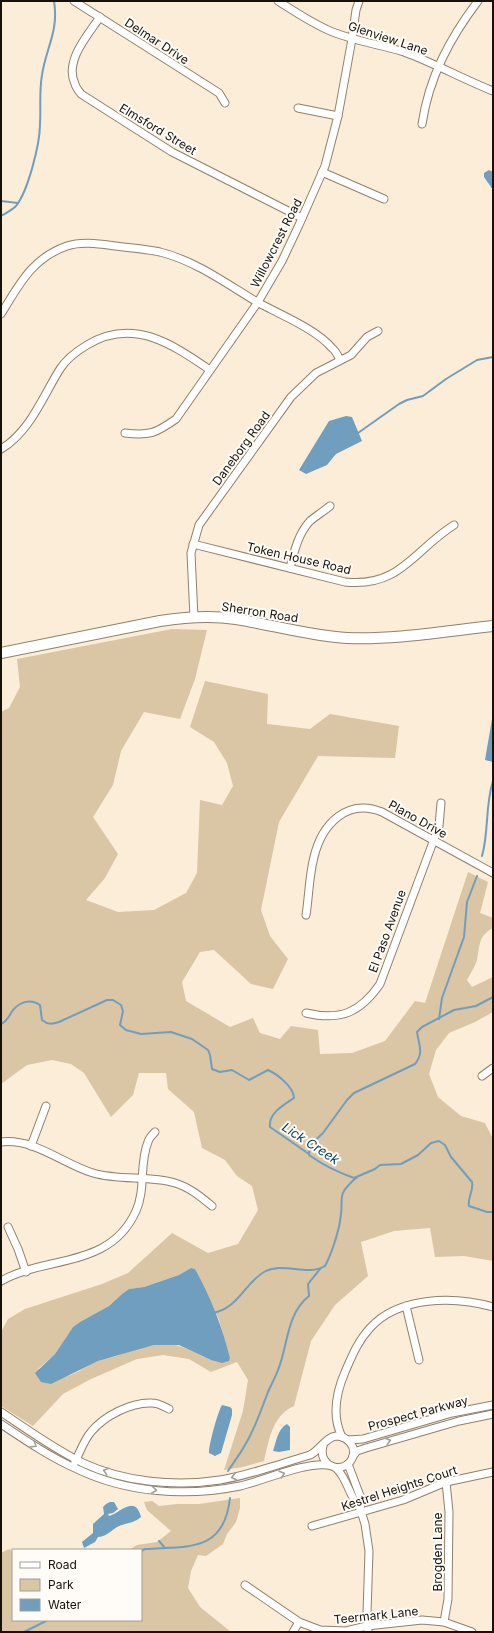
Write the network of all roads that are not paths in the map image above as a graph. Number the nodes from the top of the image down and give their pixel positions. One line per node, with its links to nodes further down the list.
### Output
1 (74, 1): 5 (street, Delmar Drive)
2 (278, 1): 6 (street, Glenview Lane)
3 (359, 1): 6 (street, Willowcrest Road)
4 (478, 1): 7 (street)
5 (100, 17): 9 (street, Delmar Drive); 15 (street, Elmsford Street)
6 (352, 39): 7 (street, Glenview Lane); 11 (street, Willowcrest Road)
7 (438, 66): 8 (street, Glenview Lane); 12 (street)
8 (493, 91)
9 (225, 103)
10 (298, 108): 11 (street)
11 (338, 116): 13 (street, Willowcrest Road)
12 (422, 124)
13 (322, 172): 14 (street); 15 (street, Willowcrest Road)
14 (384, 199)
15 (302, 218): 16 (street, Willowcrest Road)
16 (258, 302): 17 (street); 19 (street); 20 (street, Willowcrest Road)
17 (1, 314)
18 (378, 331): 19 (street, Daneborg Road)
19 (340, 360): 25 (street, Daneborg Road)
20 (210, 370): 21 (street, Willowcrest Road); 22 (street)
21 (125, 433)
22 (1, 448)
23 (330, 506): 26 (street)
24 (454, 525): 26 (street, Token House Road)
25 (193, 544): 26 (street, Token House Road); 27 (street, Daneborg Road)
26 (290, 568)
27 (194, 618): 28 (main road, Sherron Road); 29 (main road, Sherron Road)
28 (493, 626)
29 (1, 652)
30 (441, 803): 31 (street, El Paso Avenue)
31 (433, 840): 32 (street, Plano Drive); 33 (street, Plano Drive); 34 (street, El Paso Avenue)
32 (493, 872)
33 (306, 915)
34 (306, 1013)
35 (493, 1068): 36 (street)
36 (482, 1076)
37 (46, 1106): 40 (street)
38 (154, 1132): 41 (street)
39 (1, 1142): 40 (street)
40 (31, 1146): 41 (street)
41 (143, 1179): 42 (street); 44 (street)
42 (212, 1206)
43 (8, 1227): 44 (street)
44 (26, 1272): 45 (street)
45 (1, 1281)
46 (406, 1306): 47 (street); 48 (street); 53 (street)
47 (493, 1307)
48 (419, 1360)
49 (493, 1405): 55 (street, Prospect Parkway)
50 (169, 1409): 58 (street)
51 (1, 1412): 58 (street, Prospect Parkway)
52 (493, 1414): 57 (street, Prospect Parkway, one-way to 52)
53 (336, 1421): 55 (street); 56 (street)
54 (1, 1424): 61 (street, one-way to 61)
55 (345, 1439): 56 (street, Prospect Parkway); 57 (street)
56 (324, 1444): 58 (street, Prospect Parkway, one-way to 58); 60 (street)
57 (353, 1456): 59 (street, Prospect Parkway)
58 (77, 1459): 61 (street)
59 (348, 1464): 62 (street); 65 (street)
60 (328, 1465): 61 (street, one-way to 60); 62 (street)
61 (73, 1468)
62 (336, 1468): 65 (street)
63 (493, 1472): 64 (street, Kestrel Heights Court)
64 (446, 1482): 65 (street, Kestrel Heights Court); 69 (street, Brogden Lane)
65 (361, 1510): 66 (street, Kestrel Heights Court); 70 (street)
66 (312, 1526)
67 (245, 1585): 68 (street, Teermark Lane)
68 (299, 1622): 70 (street, Teermark Lane); 71 (street)
69 (444, 1622): 70 (street, Teermark Lane); 72 (street, Teermark Lane)
70 (368, 1629)
71 (293, 1632)
72 (472, 1632)

